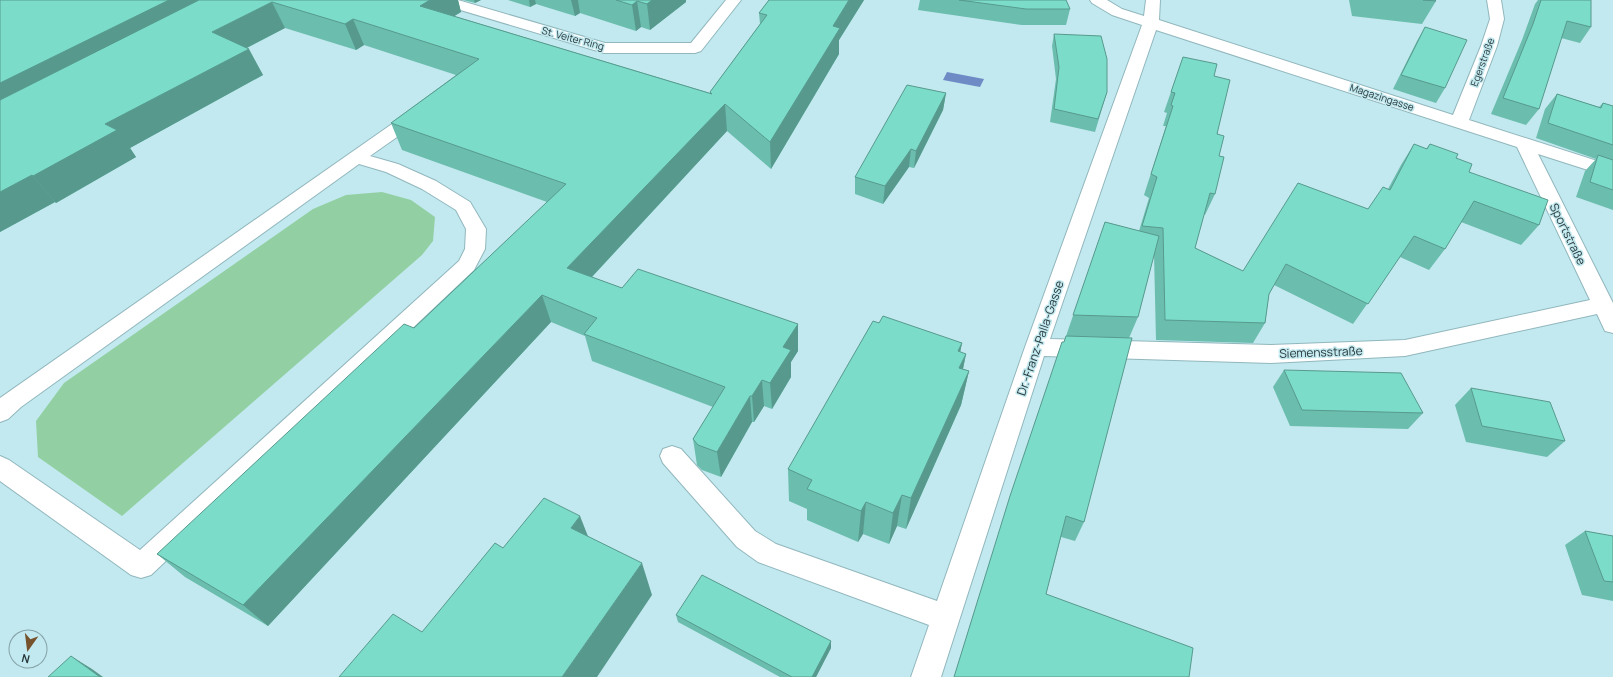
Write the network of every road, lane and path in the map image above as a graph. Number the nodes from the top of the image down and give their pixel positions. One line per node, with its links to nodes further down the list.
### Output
1 (442, 0): 2 (street, St. Veiter Ring)
2 (734, 0)
3 (1097, 0): 6 (street, Magazingasse)
4 (1153, 0): 6 (street, Dr.-Franz-Palla-Gasse)
5 (1494, 0): 8 (street, Egerstraße)
6 (1151, 22): 8 (street, Magazingasse); 14 (street, Dr.-Franz-Palla-Gasse)
7 (435, 102): 10 (street)
8 (1459, 122): 9 (street, Magazingasse)
9 (1524, 143): 11 (street, Magazingasse); 12 (street, Sportstraße)
10 (357, 158): 15 (street); 17 (street)
11 (1613, 172)
12 (1602, 305): 13 (street, Sportstraße); 14 (street, Siemensstraße)
13 (1613, 325)
14 (1036, 348): 18 (street, Dr.-Franz-Palla-Gasse)
15 (0, 412)
16 (672, 456): 18 (street)
17 (0, 467)
18 (946, 618): 19 (street, Dr.-Franz-Palla-Gasse)
19 (926, 677)

